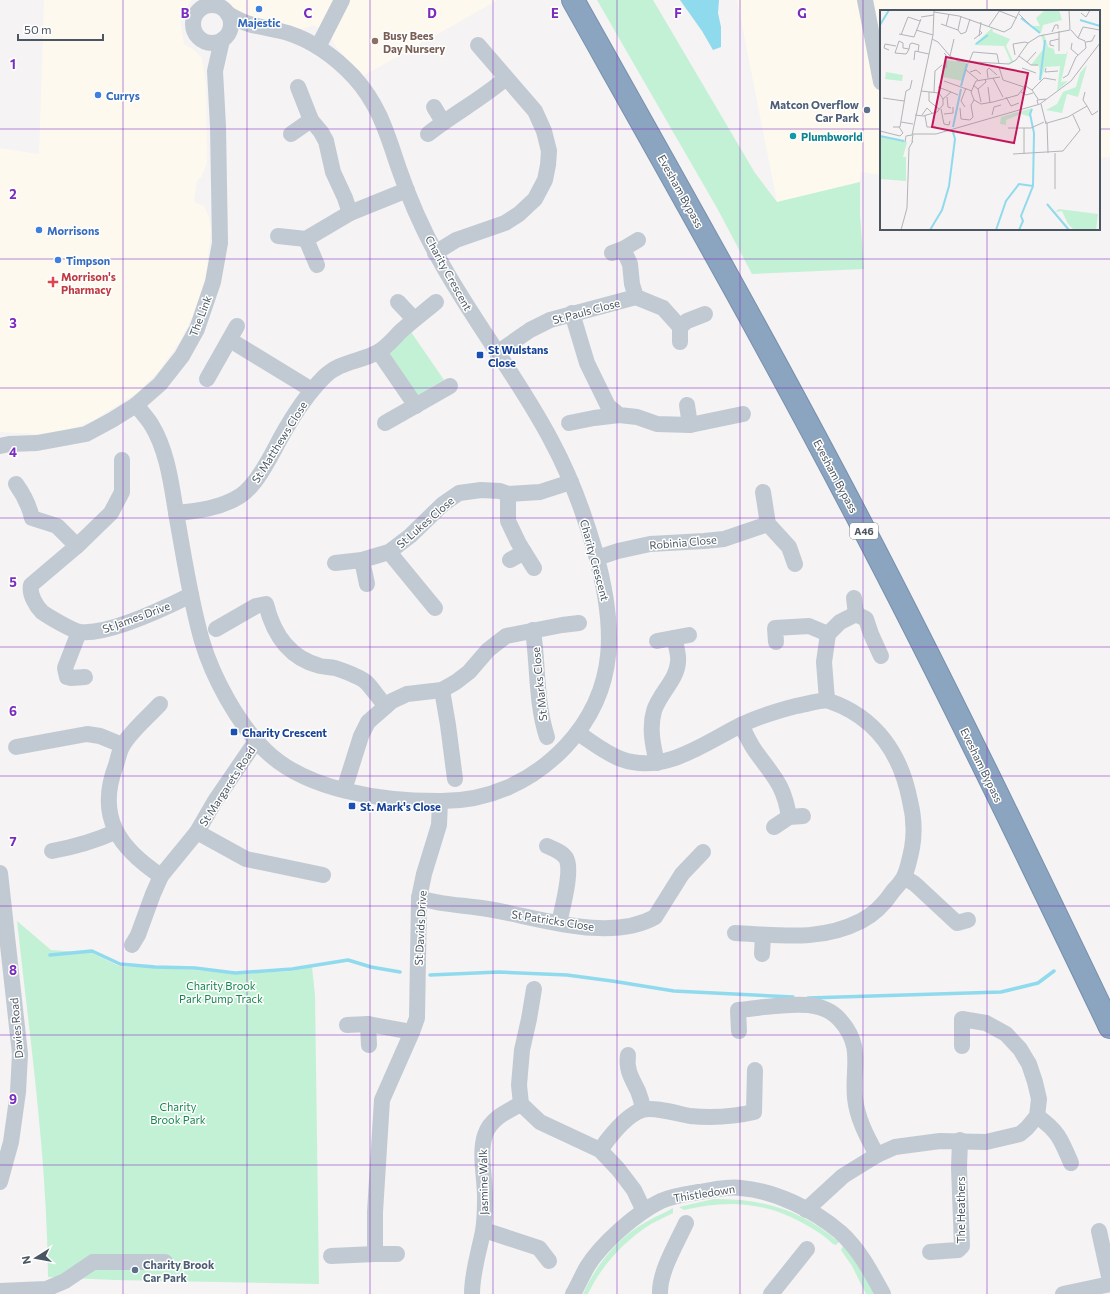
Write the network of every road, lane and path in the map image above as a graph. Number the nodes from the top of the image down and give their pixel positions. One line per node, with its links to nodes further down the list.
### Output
1 (342, 0): 9 (street)
2 (573, 0): 109 (highway, Evesham Bypass / A46)
3 (865, 0): 11 (street)
4 (214, 6): 5 (street, Charity Crescent); 6 (street, The Link); 7 (street, The Link)
5 (247, 24): 6 (street); 9 (street, Charity Crescent)
6 (226, 35): 7 (street); 10 (street, The Link)
7 (204, 42): 10 (street, The Link)
8 (478, 46): 12 (street)
9 (318, 47): 19 (street, Charity Crescent)
10 (215, 71): 37 (street, The Link)
11 (880, 77)
12 (506, 78): 16 (street); 24 (street)
13 (298, 86): 15 (street)
14 (434, 107): 16 (street)
15 (311, 120): 17 (street); 20 (street)
16 (443, 122): 18 (street)
17 (290, 134)
18 (428, 134)
19 (407, 190): 20 (street); 24 (street, Charity Crescent)
20 (350, 213): 22 (street)
21 (278, 236): 22 (street)
22 (306, 239): 25 (street)
23 (638, 240): 26 (street)
24 (435, 253): 33 (street, Charity Crescent)
25 (317, 265)
26 (636, 297): 29 (street, St Pauls Close); 30 (street)
27 (398, 302): 31 (street)
28 (436, 302): 31 (street, St Matthews Close)
29 (572, 313): 33 (street, St Pauls Close); 41 (street)
30 (705, 314)
31 (414, 319): 32 (street, St Matthews Close)
32 (379, 352): 36 (street, St Matthews Close); 39 (street)
33 (497, 353): 47 (street, Charity Crescent)
34 (207, 378): 36 (street, St Matthews Close)
35 (450, 386): 39 (street)
36 (312, 390): 51 (street, St Matthews Close)
37 (136, 405): 45 (street, The Link); 51 (street, Charity Crescent)
38 (688, 405): 44 (street)
39 (416, 406): 42 (street)
40 (743, 414): 44 (street)
41 (619, 415): 43 (street); 44 (street)
42 (385, 423)
43 (569, 423)
44 (690, 425)
45 (3, 447)
46 (122, 460): 53 (street, St James Drive)
47 (571, 482): 50 (street, St Lukes Close); 56 (street, Charity Crescent)
48 (16, 484): 53 (street)
49 (763, 492): 52 (street)
50 (508, 494): 54 (street, St Lukes Close); 55 (street)
51 (176, 513): 63 (street, Charity Crescent)
52 (768, 524): 56 (street, Robinia Close); 60 (street)
53 (77, 546): 68 (street, St James Drive)
54 (389, 552): 57 (street, St Lukes Close); 64 (street, St Lukes Close)
55 (524, 552): 58 (street); 61 (street)
56 (597, 558): 79 (street, Charity Crescent)
57 (362, 560): 59 (street, St Lukes Close); 62 (street)
58 (510, 560)
59 (335, 563)
60 (795, 564)
61 (534, 568)
62 (367, 584)
63 (191, 595): 68 (street, St James Drive); 81 (street, Charity Crescent)
64 (435, 608)
65 (579, 623): 67 (street, St Marks Close)
66 (216, 628): 77 (street)
67 (533, 630): 74 (street, St Marks Close); 80 (street, St Marks Close)
68 (79, 632): 73 (street)
69 (828, 634): 71 (street); 72 (street); 75 (street)
70 (657, 641): 84 (street)
71 (776, 642)
72 (880, 656)
73 (85, 677)
74 (442, 690): 77 (street, St Marks Close); 85 (street)
75 (827, 700): 78 (street); 97 (street)
76 (160, 704): 82 (street)
77 (386, 706): 86 (street, St Marks Close)
78 (741, 725): 84 (street); 88 (street)
79 (578, 733): 84 (street); 87 (street, Charity Crescent)
80 (547, 737)
81 (256, 741): 86 (street, Charity Crescent); 90 (street, St Margarets Road)
82 (122, 745): 83 (street); 89 (street)
83 (16, 747)
84 (657, 763)
85 (455, 779)
86 (344, 790): 87 (street, Charity Crescent)
87 (440, 801): 98 (street, St Davids Drive)
88 (774, 827)
89 (115, 832): 92 (street); 96 (street)
90 (197, 832): 95 (street, St Margarets Road); 96 (street, St Margarets Road)
91 (547, 846): 100 (street)
92 (52, 851)
93 (703, 852): 100 (street, St Patricks Close)
94 (0, 873): 101 (street, Davies Road)
95 (323, 875)
96 (161, 876): 104 (street, St Margarets Road)
97 (904, 877): 99 (street); 103 (street)
98 (419, 898): 100 (street, St Patricks Close); 111 (street, St Davids Drive)
99 (968, 920)
100 (559, 923)
101 (3, 930): 123 (street, Davies Road)
102 (735, 934): 103 (street)
103 (762, 934): 105 (street)
104 (132, 944)
105 (762, 954)
106 (534, 989): 116 (street)
107 (368, 1024): 108 (street); 111 (street); 112 (street)
108 (347, 1025)
109 (1110, 1027)
110 (739, 1031): 121 (street)
111 (412, 1032): 131 (street, St Davids Drive)
112 (369, 1045)
113 (962, 1046): 118 (street)
114 (628, 1055): 117 (street)
115 (755, 1070): 117 (street)
116 (521, 1104): 120 (street); 127 (street, Jasmine Walk)
117 (644, 1109): 120 (street)
118 (1037, 1116): 119 (street); 122 (street)
119 (960, 1140): 121 (street); 130 (street, The Heathers)
120 (600, 1150): 125 (street)
121 (877, 1154): 124 (street)
122 (1071, 1163)
123 (0, 1182)
124 (806, 1210): 125 (street, Thistledown); 142 (street, Thistledown)
125 (644, 1211): 139 (street, Thistledown)
126 (686, 1223): 140 (street)
127 (484, 1230): 134 (street, Jasmine Walk); 138 (street, Jasmine Walk)
128 (1099, 1231): 136 (street)
129 (807, 1250): 141 (street)
130 (930, 1252)
131 (375, 1254): 132 (street); 133 (street)
132 (397, 1254)
133 (331, 1256)
134 (549, 1261)
135 (165, 1262): 137 (street)
136 (1110, 1282): 143 (street)
137 (0, 1291)
138 (472, 1294)
139 (573, 1294)
140 (660, 1294)
141 (770, 1294)
142 (883, 1294)
143 (1063, 1294)

